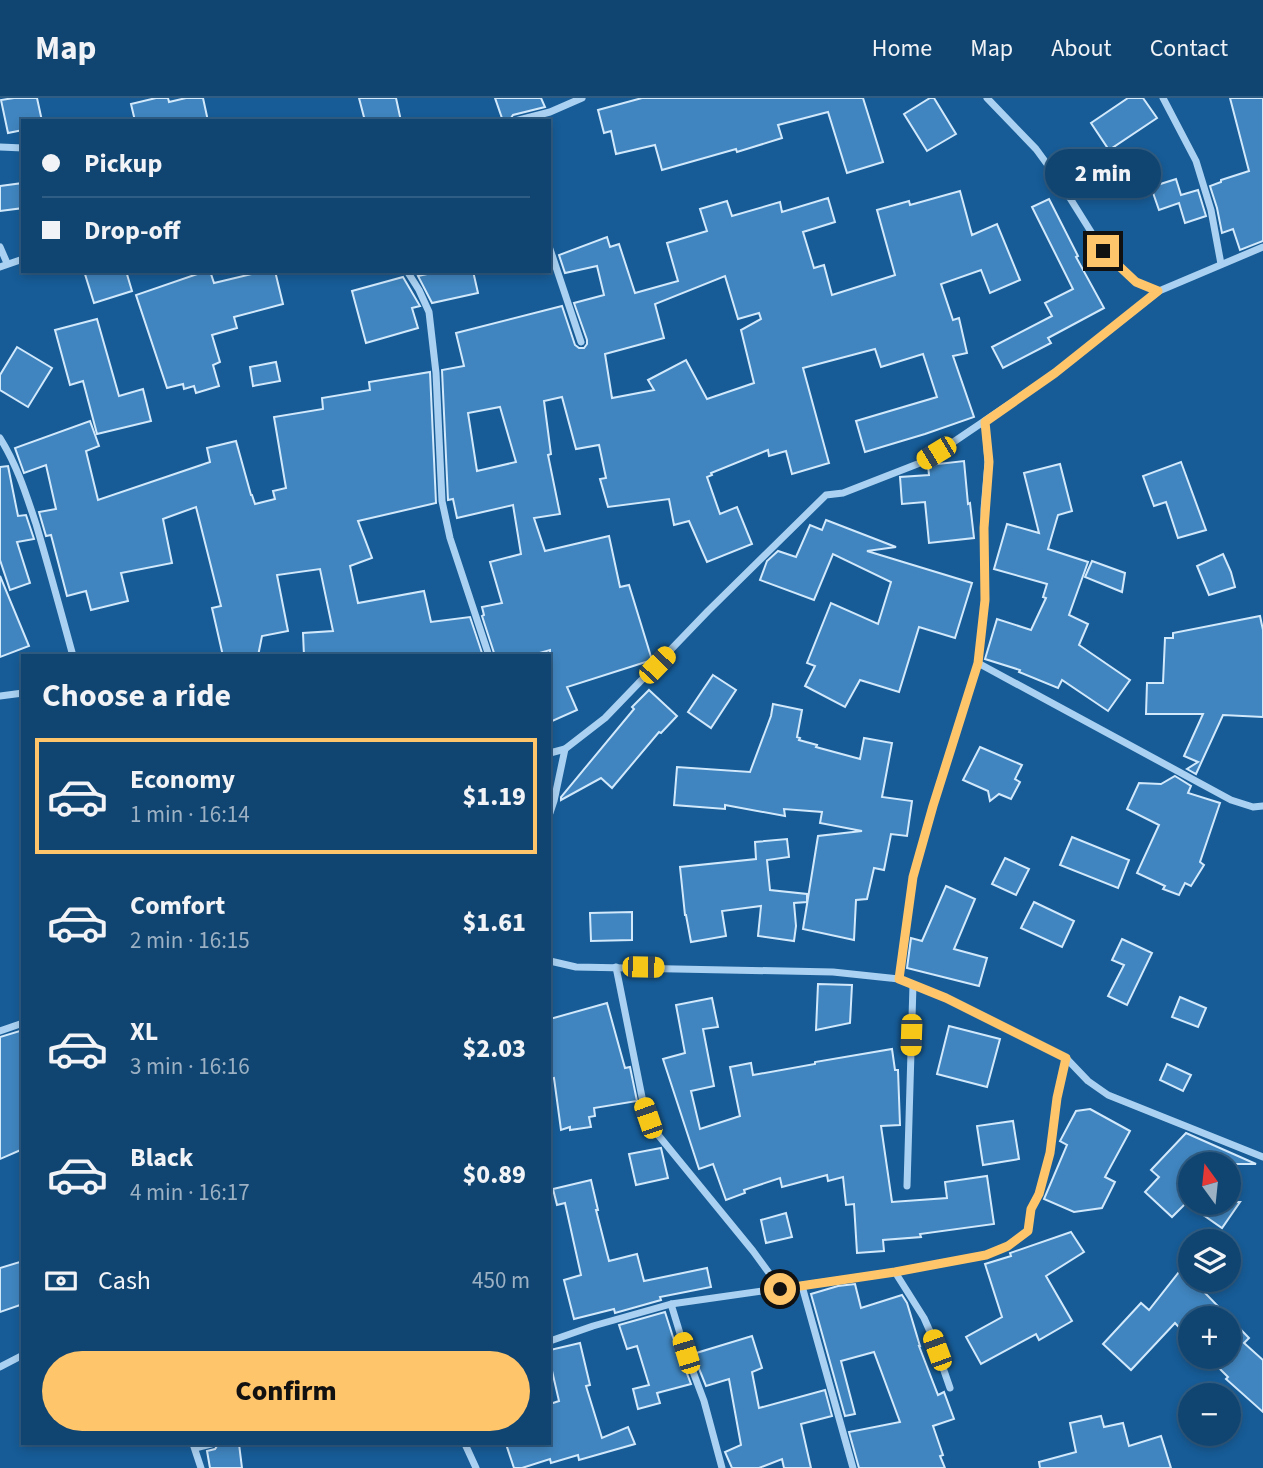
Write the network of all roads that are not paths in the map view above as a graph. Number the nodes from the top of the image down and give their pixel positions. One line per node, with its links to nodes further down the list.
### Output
1 (582, 98): 4 (street)
2 (986, 98): 14 (street)
3 (1163, 98): 11 (street)
4 (523, 119)
5 (0, 147): 6 (street)
6 (21, 148)
7 (0, 247): 12 (street)
8 (1263, 247): 11 (street)
9 (551, 252): 15 (street)
10 (21, 260): 12 (street)
11 (1221, 264): 14 (street)
12 (4, 265)
13 (408, 273): 19 (street)
14 (1158, 291): 16 (street)
15 (581, 342)
16 (985, 422): 20 (street); 23 (street)
17 (0, 438): 18 (street)
18 (72, 654)
19 (488, 654)
20 (978, 663): 25 (street); 29 (street)
21 (21, 693): 22 (street)
22 (0, 696)
23 (565, 749): 24 (street); 26 (street)
24 (551, 752)
25 (1263, 806)
26 (551, 810)
27 (551, 961): 28 (street)
28 (616, 967): 29 (street); 38 (street)
29 (899, 979): 30 (street)
30 (913, 985): 33 (street); 35 (street)
31 (21, 1024): 32 (street)
32 (0, 1031)
33 (1066, 1058): 34 (street); 36 (street)
34 (1263, 1157)
35 (907, 1186)
36 (895, 1272): 37 (street); 43 (street)
37 (802, 1286): 38 (street); 49 (street)
38 (780, 1289): 39 (street)
39 (671, 1304): 40 (street); 48 (street)
40 (551, 1341)
41 (21, 1357): 42 (street)
42 (0, 1367)
43 (950, 1388)
44 (465, 1445): 47 (street)
45 (194, 1446): 46 (street)
46 (201, 1468)
47 (476, 1468)
48 (722, 1468)
49 (853, 1468)

